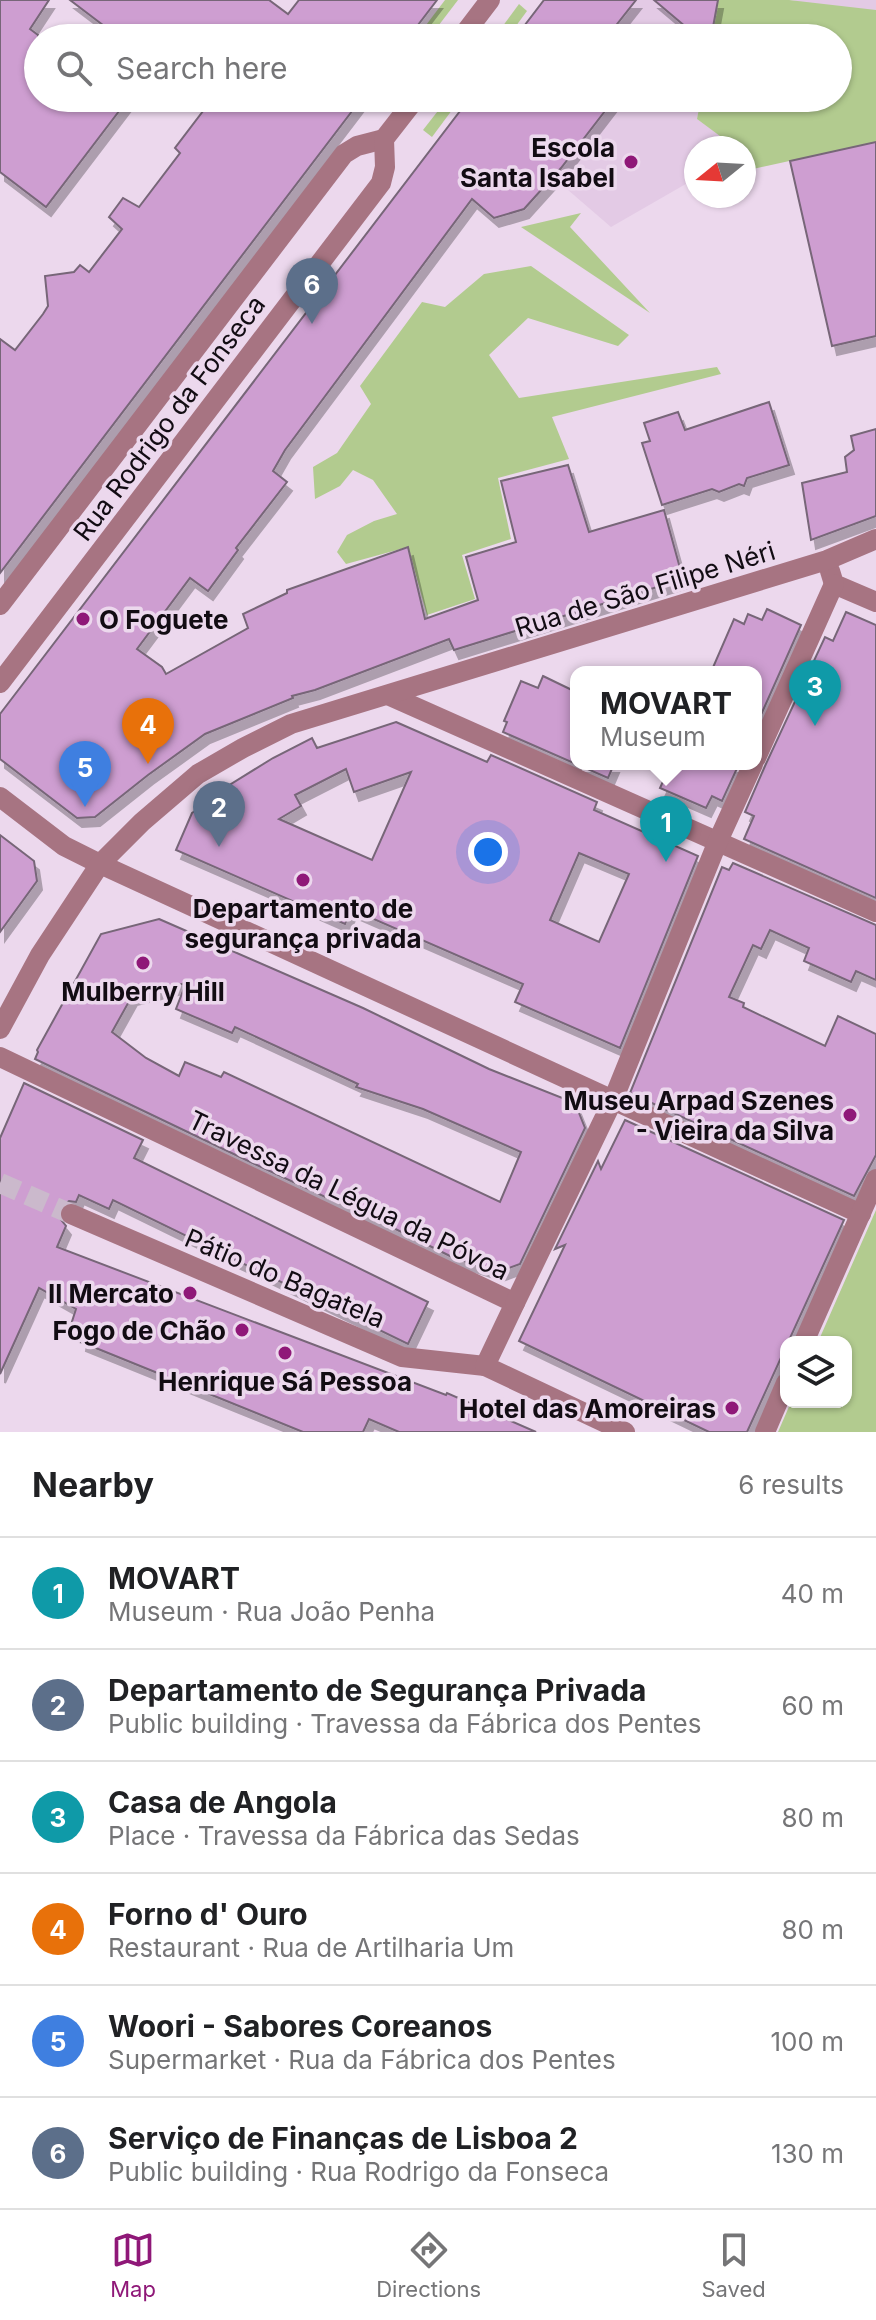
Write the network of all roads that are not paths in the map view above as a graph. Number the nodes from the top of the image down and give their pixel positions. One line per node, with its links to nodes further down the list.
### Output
1 (490, 0): 2 (street)
2 (472, 24)
3 (405, 112): 4 (street)
4 (384, 139): 9 (street, Rua Rodrigo da Fonseca); 10 (street, Rua Rodrigo da Fonseca)
5 (876, 539): 6 (street, Rua de São Filipe Néri)
6 (827, 560): 7 (street); 11 (street, Rua de São Filipe Néri)
7 (834, 584): 8 (street); 12 (street)
8 (876, 602)
9 (0, 605)
10 (0, 683)
11 (388, 695): 15 (street); 16 (street, Rua de São Filipe Néri)
12 (762, 745)
13 (750, 770): 15 (street)
14 (0, 797): 16 (street)
15 (718, 841): 17 (street); 20 (street)
16 (100, 864): 18 (street, Rua de São Filipe Néri); 20 (street)
17 (876, 912)
18 (0, 1029)
19 (0, 1057): 24 (street, Travessa da Légua da Póvoa)
20 (613, 1100): 23 (street); 24 (street)
21 (876, 1179): 23 (street)
22 (71, 1214): 26 (street, Pátio do Bagatela)
23 (861, 1214): 25 (street)
24 (515, 1303): 26 (street, Travessa da Légua da Póvoa)
25 (807, 1336)
26 (485, 1366): 28 (street)
27 (780, 1397): 29 (street)
28 (625, 1432)
29 (765, 1432)

